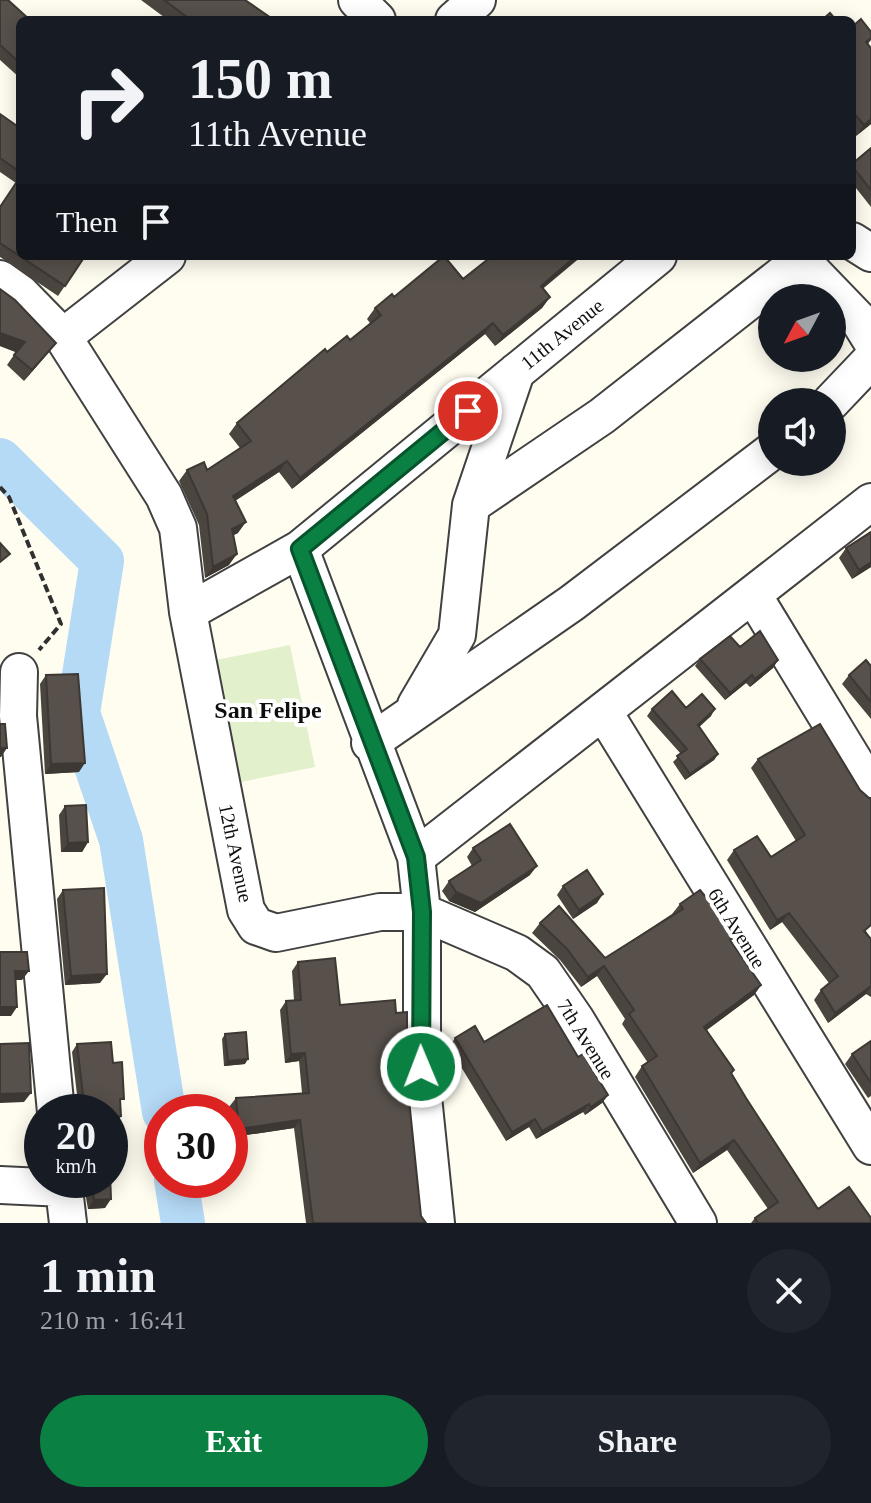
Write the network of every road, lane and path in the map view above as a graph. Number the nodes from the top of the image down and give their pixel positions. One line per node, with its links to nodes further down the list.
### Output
1 (357, 0): 3 (street)
2 (477, 0): 4 (street)
3 (373, 16)
4 (459, 16)
5 (162, 260): 10 (street)
6 (653, 260): 13 (street, 11th Avenue)
7 (802, 260): 20 (street)
8 (807, 260): 11 (street)
9 (0, 279): 10 (street, 12th Avenue)
10 (66, 340): 23 (street, 12th Avenue)
11 (871, 340)
12 (871, 360): 15 (street)
13 (516, 372): 20 (street); 21 (street, 11th Avenue)
14 (871, 380): 16 (street)
15 (846, 388)
16 (846, 395)
17 (758, 462): 26 (street)
18 (0, 487): 24 (path)
19 (871, 502): 22 (street)
20 (471, 505): 26 (street)
21 (300, 549): 23 (street, 11th Avenue); 27 (street)
22 (753, 595): 25 (street); 28 (street)
23 (188, 612): 30 (street, 12th Avenue)
24 (19, 672): 31 (street)
25 (603, 711): 29 (street); 32 (street, 6th Avenue)
26 (411, 714): 27 (street)
27 (370, 743): 29 (street)
28 (871, 789)
29 (416, 857): 30 (street)
30 (422, 912): 35 (street); 36 (street, 7th Avenue)
31 (54, 1094)
32 (871, 1146)
33 (0, 1185): 34 (street)
34 (24, 1189)
35 (436, 1223)
36 (698, 1223)

